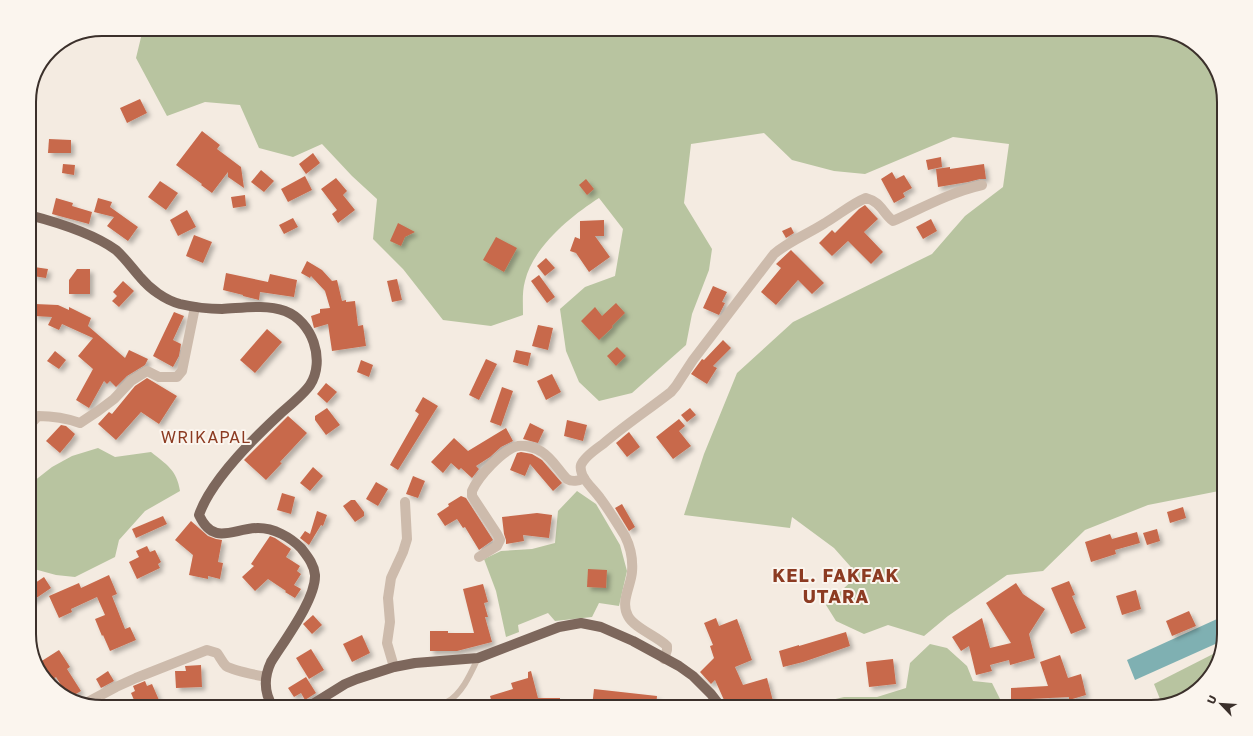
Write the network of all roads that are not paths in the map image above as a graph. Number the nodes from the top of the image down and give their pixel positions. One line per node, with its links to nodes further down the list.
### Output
1 (982, 185): 5 (street)
2 (36, 217): 3 (main road)
3 (195, 307): 4 (street); 11 (main road)
4 (36, 418)
5 (584, 478): 7 (street); 9 (street)
6 (405, 502): 10 (street)
7 (479, 556)
8 (478, 658): 9 (main road); 10 (main road); 15 (lane)
9 (664, 658): 16 (main road)
10 (394, 667): 14 (main road)
11 (266, 677): 12 (street); 13 (main road)
12 (93, 699)
13 (270, 700)
14 (320, 700)
15 (449, 700)
16 (716, 700)

